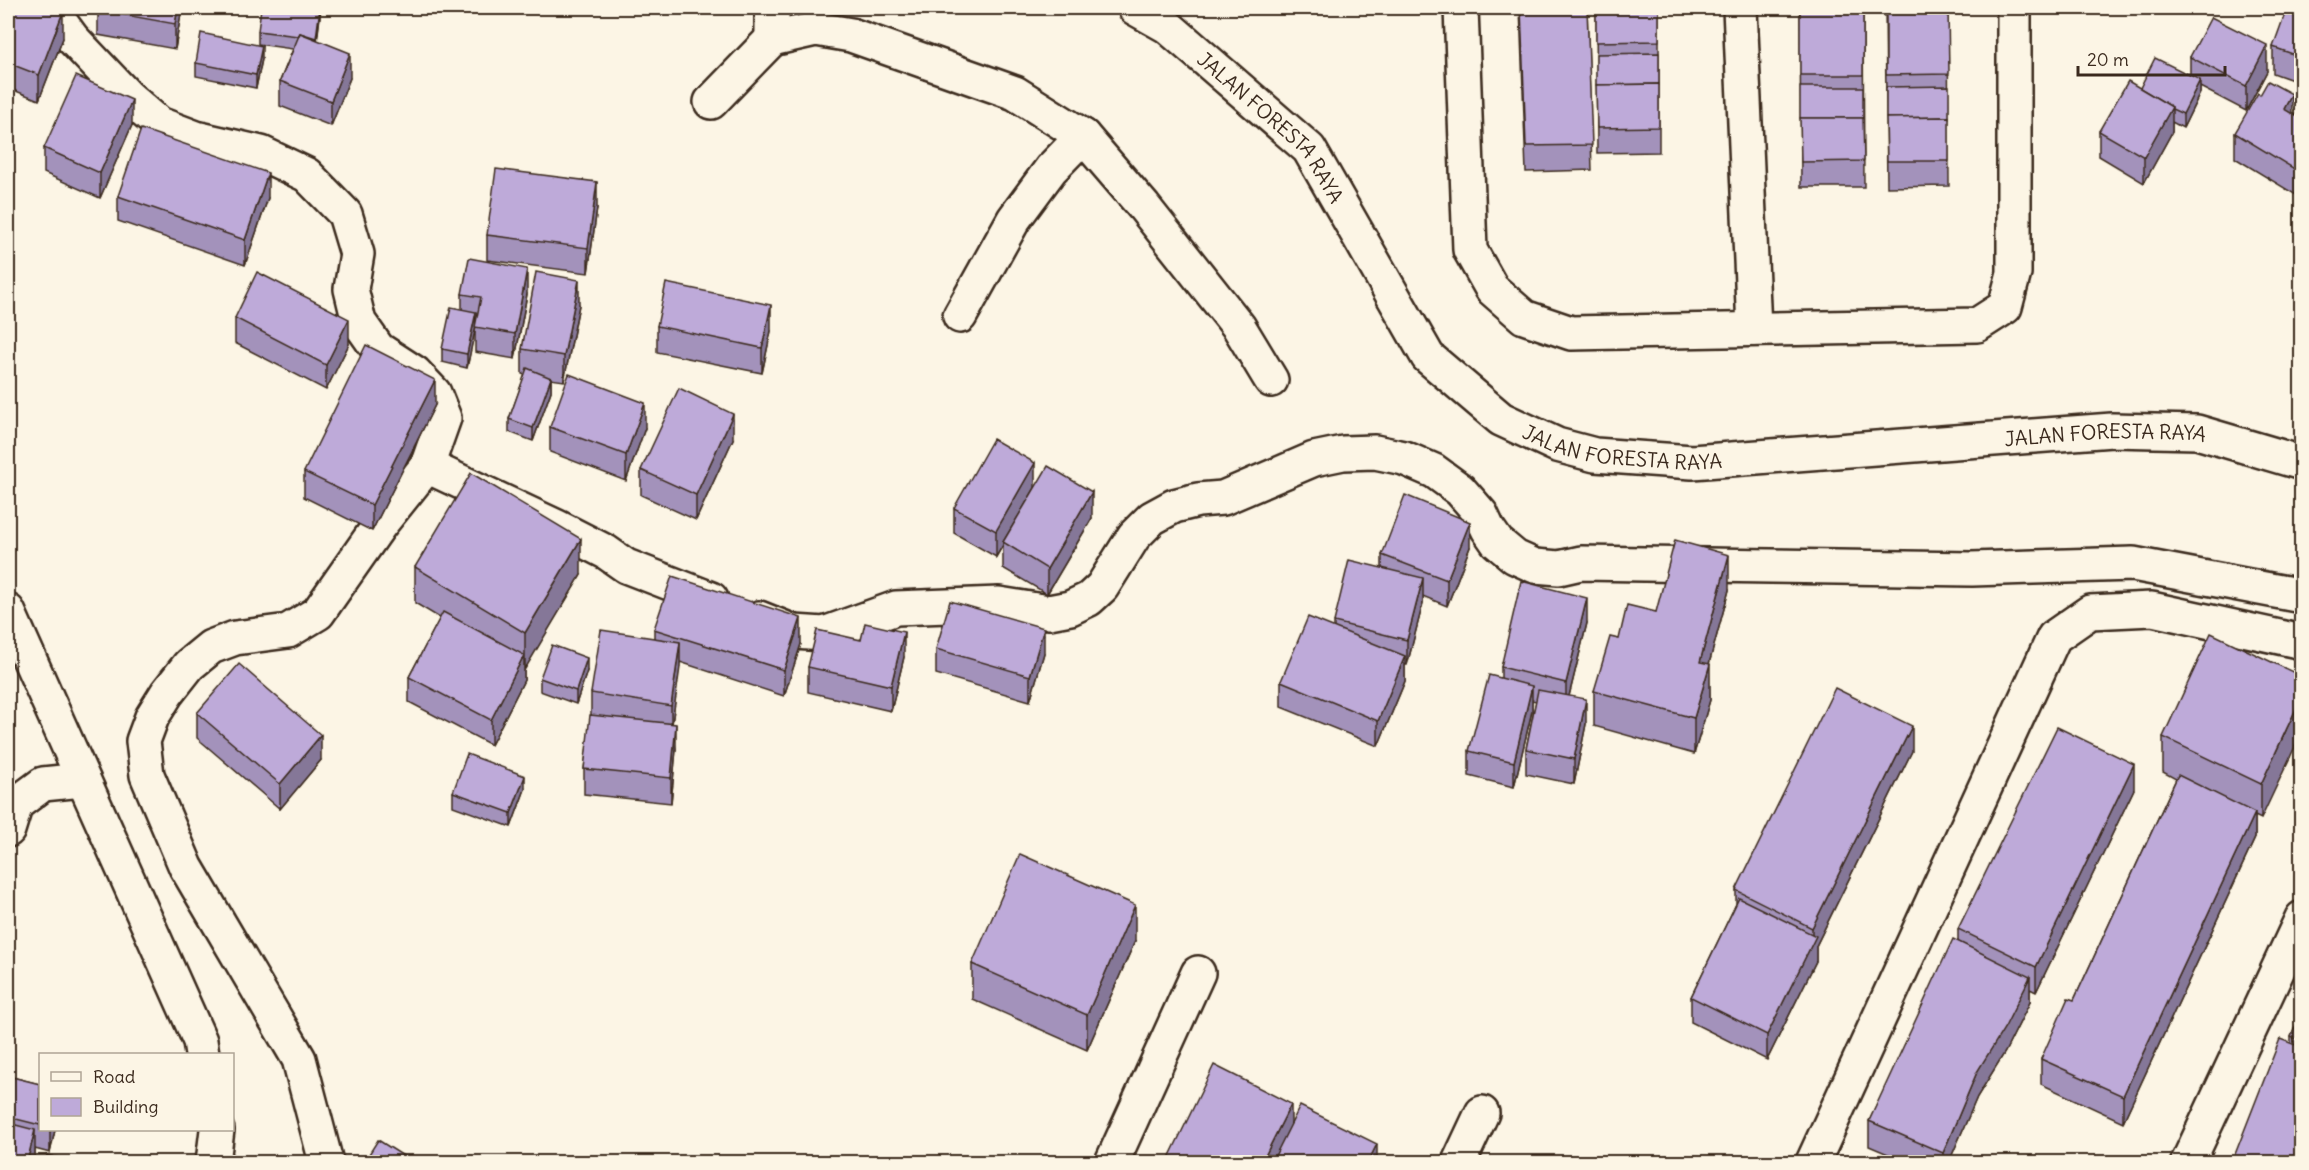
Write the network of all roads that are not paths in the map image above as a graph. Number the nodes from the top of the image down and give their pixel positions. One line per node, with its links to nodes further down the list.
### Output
1 (50, 8): 13 (street)
2 (1135, 8): 12 (street, JALAN FORESTA RAYA)
3 (1461, 8): 10 (street)
4 (1740, 8): 10 (street)
5 (2014, 8): 10 (street)
6 (772, 23): 7 (street); 8 (street)
7 (711, 102)
8 (1083, 136): 9 (street); 11 (street)
9 (960, 316)
10 (1754, 329)
11 (1271, 380)
12 (2301, 463)
13 (427, 466): 14 (street); 25 (street)
14 (2301, 596)
15 (8, 611): 17 (street)
16 (2301, 642): 28 (street)
17 (82, 780): 18 (street); 21 (street)
18 (8, 830)
19 (2301, 918): 29 (street)
20 (1198, 973): 26 (street)
21 (202, 1053)
22 (1482, 1113): 27 (street)
23 (217, 1131): 24 (street)
24 (213, 1162)
25 (326, 1162)
26 (1112, 1162)
27 (1459, 1162)
28 (1813, 1162)
29 (2188, 1162)

